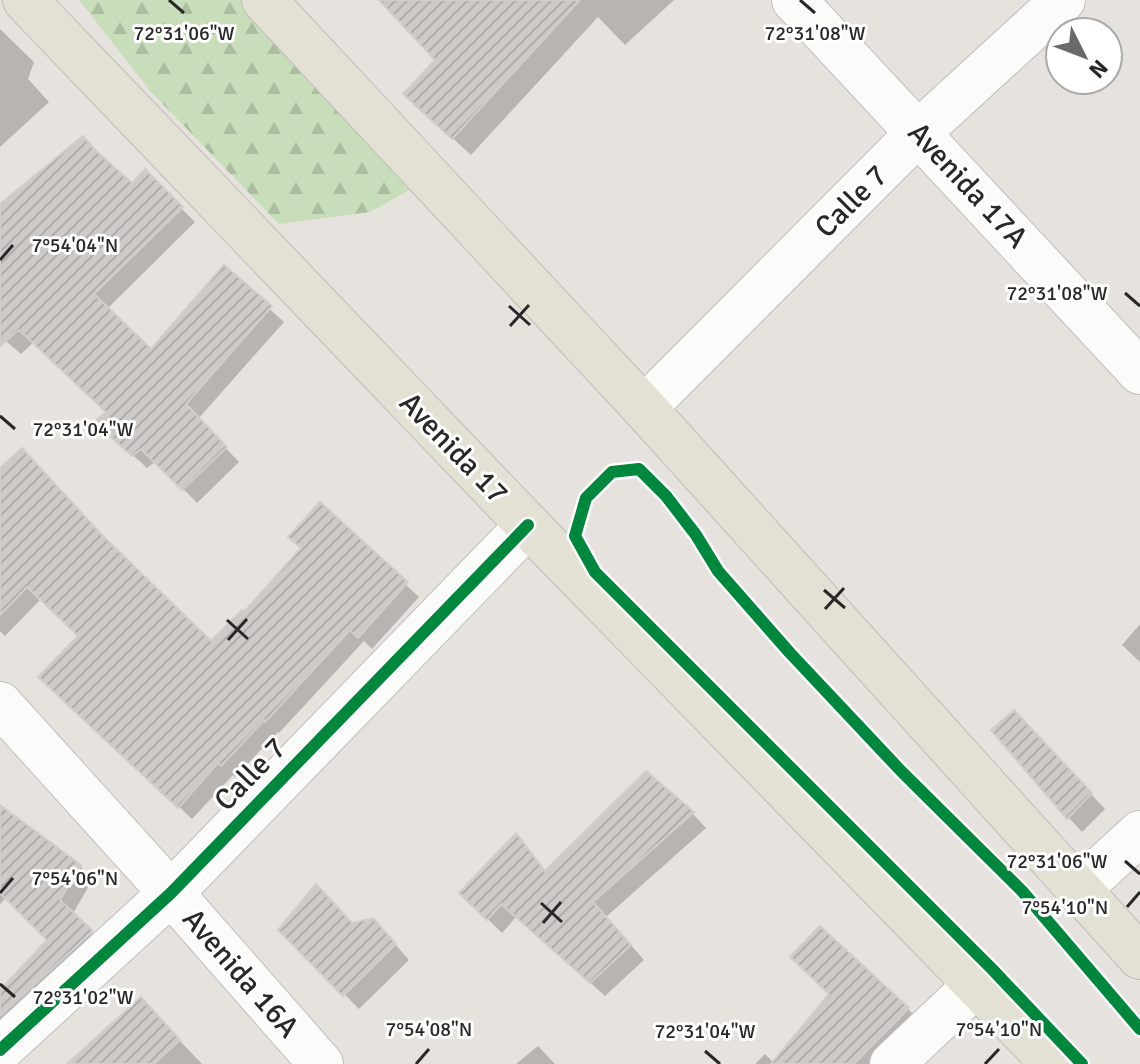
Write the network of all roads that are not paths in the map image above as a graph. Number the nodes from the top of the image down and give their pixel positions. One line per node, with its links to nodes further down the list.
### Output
1 (25, 0): 8 (main road, Avenida 17)
2 (264, 0): 7 (main road)
3 (794, 0): 5 (street, Avenida 17A)
4 (1063, 0): 5 (street, Calle 7)
5 (919, 132): 6 (street, Avenida 17A); 7 (street, Calle 7)
6 (1140, 372)
7 (644, 408): 11 (main road)
8 (528, 525): 12 (street, Calle 7); 14 (main road, Avenida 17)
9 (0, 704): 12 (street, Avenida 16A)
10 (1140, 833): 11 (street)
11 (1078, 890): 13 (main road)
12 (171, 893): 15 (street, Calle 7); 16 (street, Avenida 16A)
13 (1140, 957)
14 (977, 984): 17 (street); 18 (main road, Avenida 17)
15 (0, 1050)
16 (321, 1064)
17 (892, 1064)
18 (1054, 1064)

